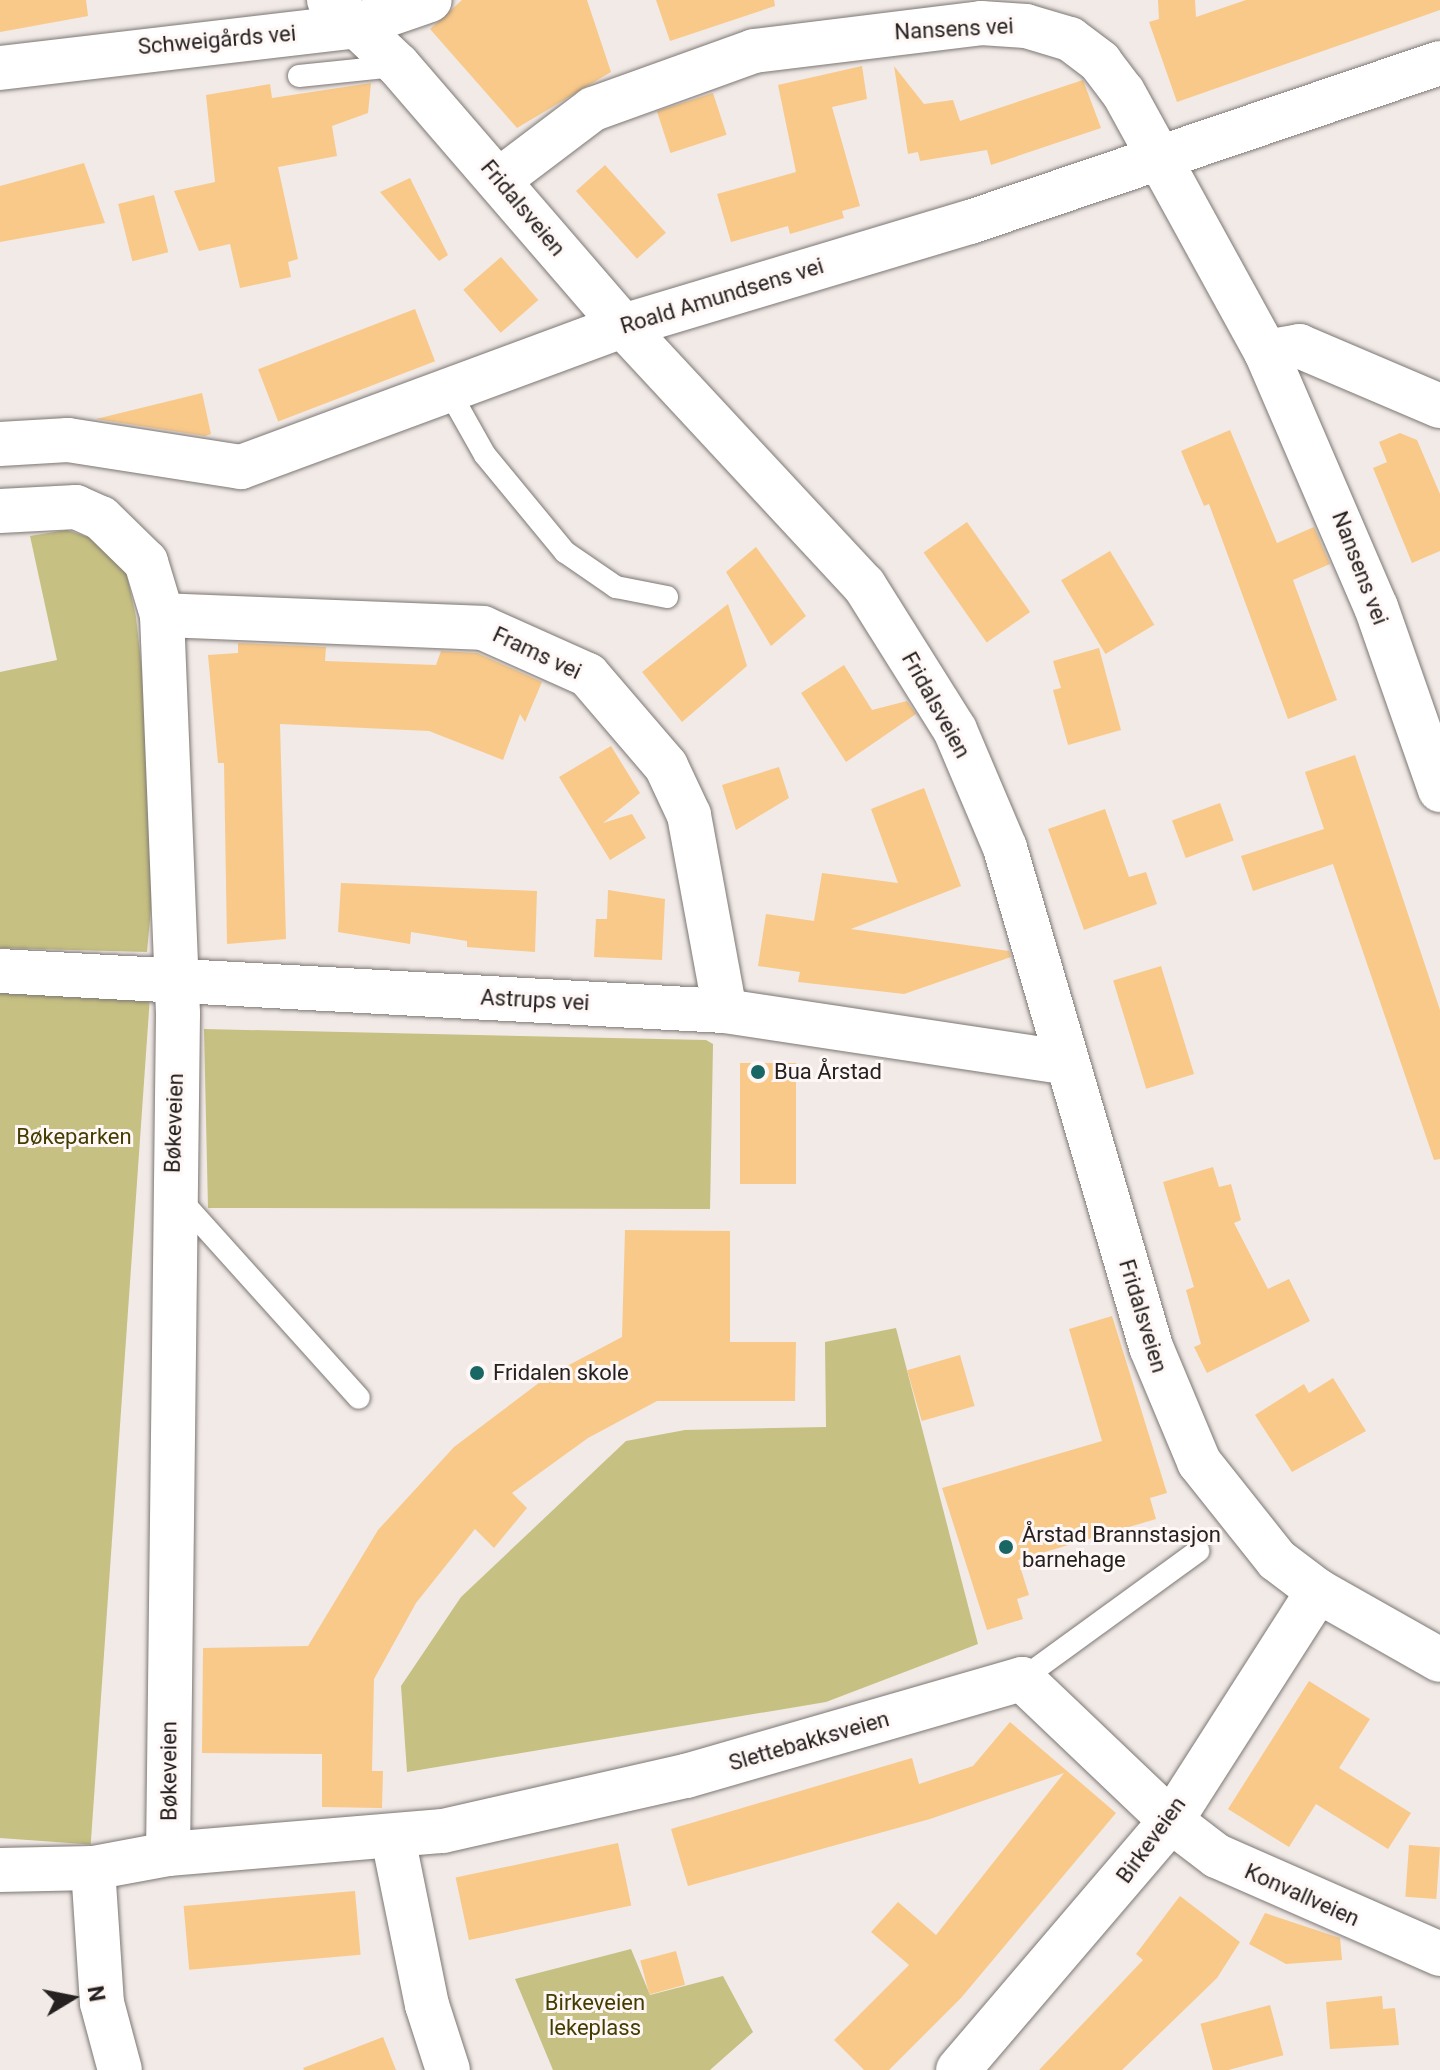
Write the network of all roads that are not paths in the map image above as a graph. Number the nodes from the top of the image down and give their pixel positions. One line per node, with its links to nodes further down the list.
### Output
1 (430, 0): 3 (street, Schweigårds vei)
2 (961, 12): 8 (street, Nansens vei); 9 (street, Nansens vei)
3 (342, 13): 5 (street, Fridalsveien); 6 (street, Schweigårds vei)
4 (1440, 63): 8 (street, Roald Amundsens vei)
5 (398, 65): 7 (lane); 9 (street, Fridalsveien)
6 (0, 68)
7 (299, 76)
8 (1162, 159): 10 (street, Roald Amundsens vei); 11 (street, Nansens vei)
9 (499, 180): 10 (street, Fridalsveien)
10 (623, 326): 12 (street, Roald Amundsens vei); 22 (street, Fridalsveien)
11 (1266, 352): 13 (street); 18 (street, Nansens vei)
12 (450, 393): 14 (street, Roald Amundsens vei); 16 (lane)
13 (1440, 406)
14 (0, 444)
15 (0, 511): 17 (street, Bøkeveien)
16 (667, 597)
17 (162, 615): 20 (street, Bøkeveien); 21 (street, Frams vei)
18 (1440, 790)
19 (0, 971): 20 (street, Astrups vei)
20 (178, 980): 21 (street, Astrups vei); 23 (street, Bøkeveien)
21 (725, 1011): 22 (street, Astrups vei)
22 (1067, 1063): 26 (street, Fridalsveien)
23 (172, 1190): 24 (lane); 31 (street, Bøkeveien)
24 (359, 1398)
25 (1198, 1551): 28 (lane)
26 (1318, 1591): 27 (street); 29 (street, Birkeveien)
27 (1440, 1660)
28 (1022, 1679): 29 (street); 30 (street, Slettebakksveien)
29 (1171, 1821): 34 (street, Konvallveien); 37 (street, Birkeveien)
30 (393, 1838): 31 (street, Slettebakksveien); 36 (street)
31 (168, 1854): 32 (street, Slettebakksveien)
32 (93, 1868): 33 (street, Slettebakksveien); 35 (street)
33 (0, 1870)
34 (1440, 1954)
35 (120, 2070)
36 (448, 2070)
37 (958, 2070)

